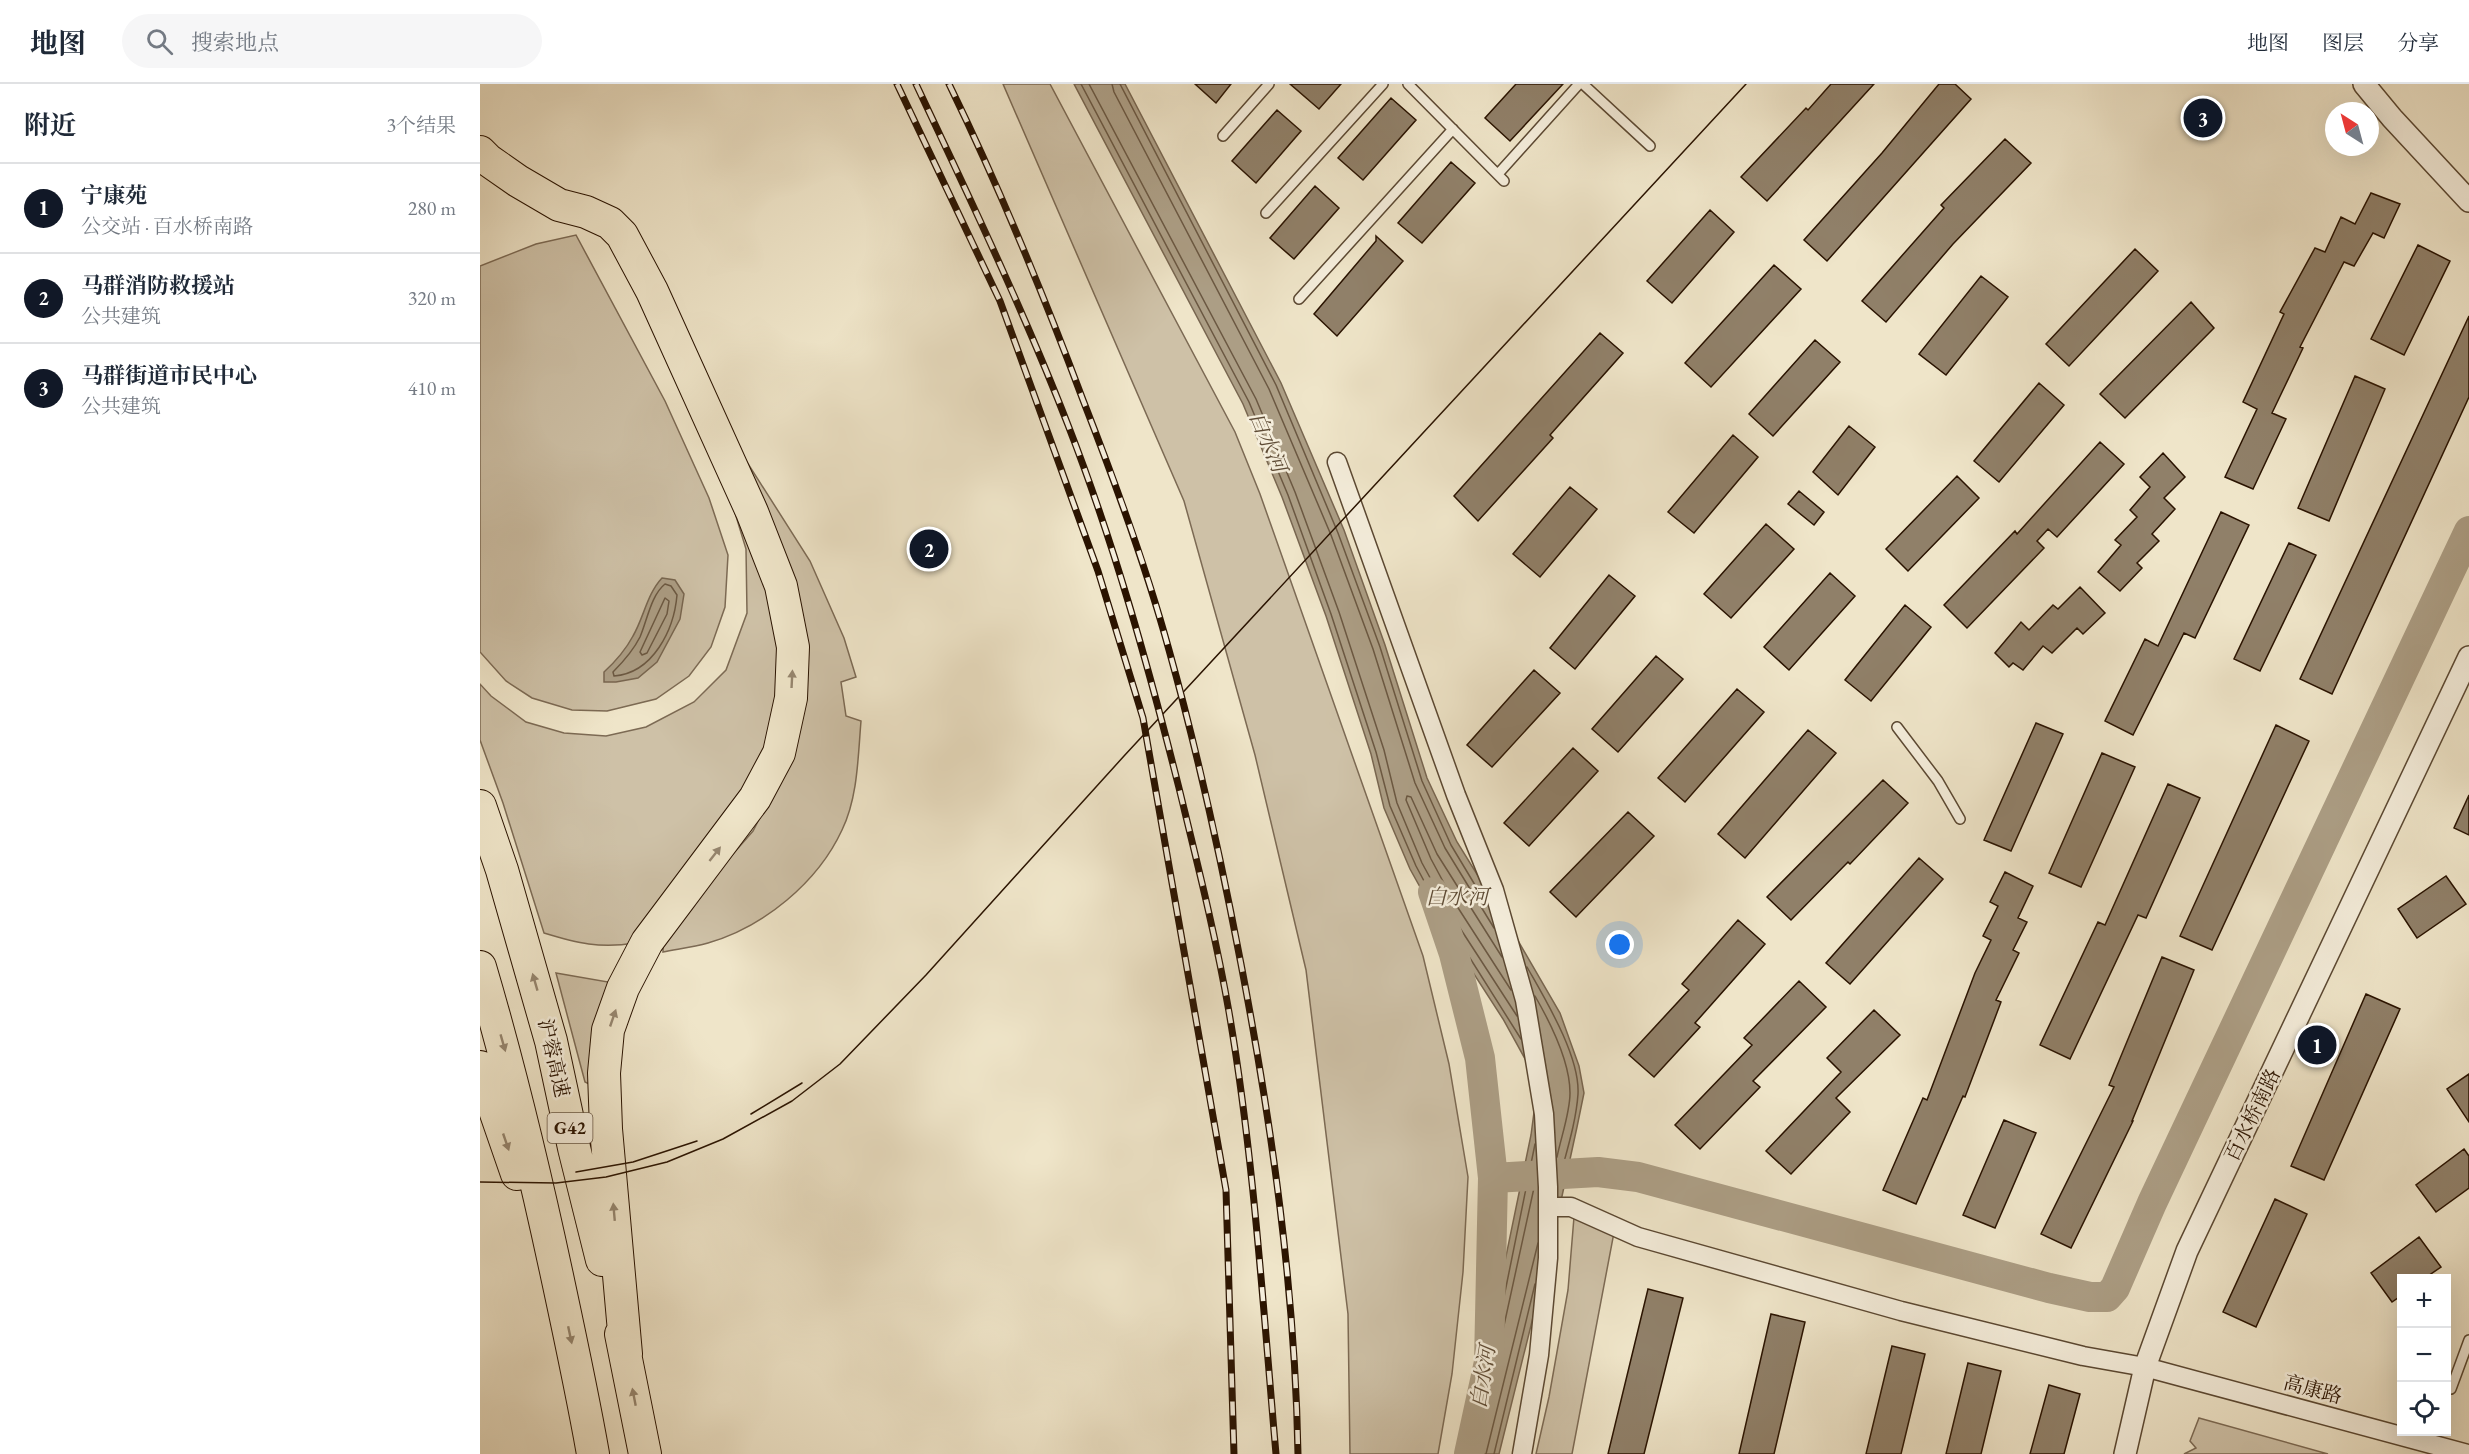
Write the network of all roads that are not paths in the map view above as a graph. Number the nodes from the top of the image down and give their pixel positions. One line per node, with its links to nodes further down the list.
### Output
1 (1269, 84): 7 (lane)
2 (1383, 84): 11 (lane)
3 (1408, 84): 6 (lane)
4 (1581, 84): 6 (lane); 8 (lane)
5 (2364, 84): 10 (street)
6 (1453, 129): 12 (lane)
7 (1223, 136)
8 (1650, 146)
9 (480, 152): 23 (highway, one-way to 9)
10 (2469, 201)
11 (1266, 213)
12 (1299, 299)
13 (1337, 462): 20 (street)
14 (2469, 657): 24 (street, 百水桥南路)
15 (1897, 727): 17 (lane)
16 (480, 806): 23 (highway, 沪蓉高速 / G42, one-way to 16)
17 (1960, 819)
18 (480, 967): 21 (highway, G42, one-way to 21)
19 (480, 1067): 21 (highway, one-way to 21)
20 (1548, 1207): 24 (street, 高康路); 29 (street)
21 (563, 1304): 27 (highway, G42, one-way to 27)
22 (2469, 1340): 25 (lane)
23 (626, 1354): 28 (highway, 沪蓉高速 / G42, one-way to 23)
24 (2145, 1367): 26 (street, 高康路); 30 (street, 百水桥南路)
25 (2451, 1389)
26 (2447, 1451): 31 (street, 高康路)
27 (593, 1454)
28 (645, 1454)
29 (1522, 1454)
30 (2125, 1454)
31 (2468, 1454)

